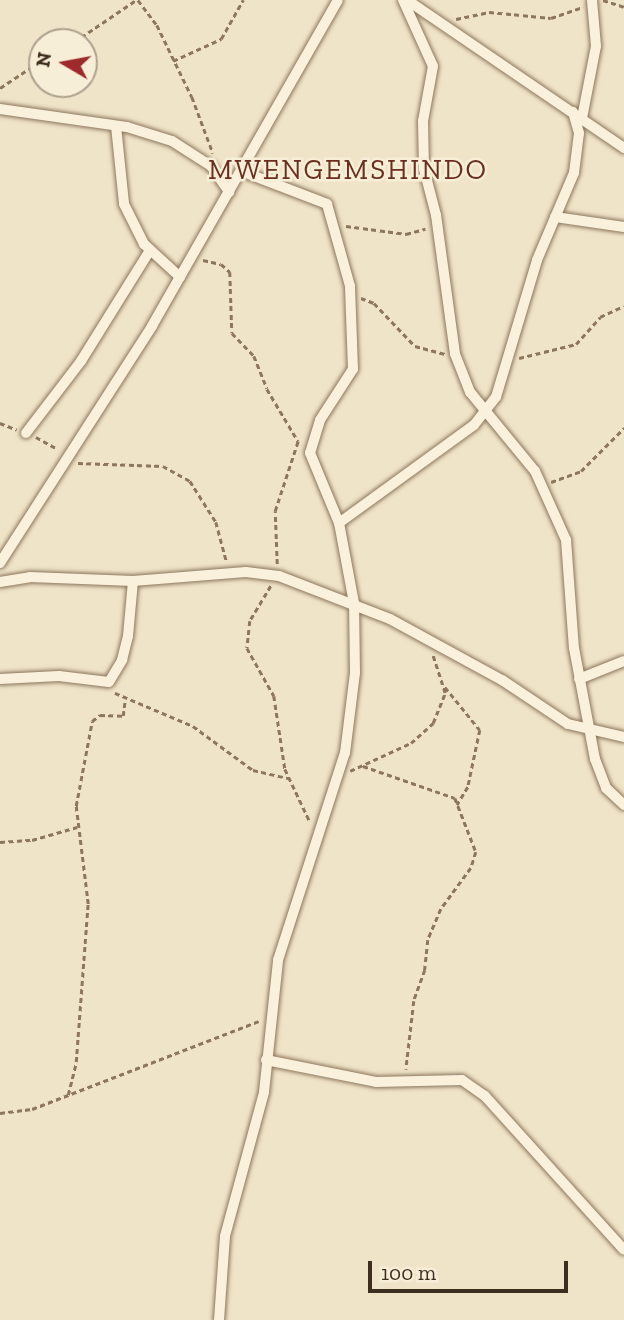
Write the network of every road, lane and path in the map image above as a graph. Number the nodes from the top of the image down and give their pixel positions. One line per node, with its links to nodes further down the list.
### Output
1 (137, 0): 8 (path); 9 (path)
2 (243, 0): 9 (path)
3 (338, 0): 16 (street)
4 (405, 0): 7 (street); 19 (street)
5 (596, 1): 6 (path); 7 (path); 13 (street)
6 (624, 7)
7 (444, 23): 13 (street)
8 (95, 28)
9 (173, 61): 17 (path)
10 (28, 69): 11 (path)
11 (0, 88)
12 (0, 108): 14 (street)
13 (578, 115): 15 (street); 20 (street)
14 (116, 126): 17 (street); 23 (street)
15 (624, 148)
16 (241, 171): 18 (street); 21 (street)
17 (217, 174): 18 (street)
18 (229, 192): 24 (street)
19 (436, 215): 21 (path); 28 (street)
20 (555, 218): 22 (street); 29 (street)
21 (336, 225): 26 (street)
22 (624, 227)
23 (150, 250): 25 (street); 32 (street)
24 (191, 258): 25 (street); 33 (path)
25 (180, 277): 35 (street)
26 (351, 296): 28 (path); 34 (street)
27 (624, 306): 29 (path)
28 (455, 354): 30 (street)
29 (511, 358): 30 (street)
30 (486, 412): 36 (street); 37 (street)
31 (624, 428): 36 (path)
32 (26, 433)
33 (298, 441): 34 (path); 40 (path)
34 (310, 453): 37 (street)
35 (67, 461): 38 (street); 39 (path)
36 (541, 483): 47 (street)
37 (339, 523): 43 (street)
38 (0, 563)
39 (230, 573): 40 (street); 41 (street)
40 (279, 576): 43 (street); 55 (path)
41 (133, 581): 42 (street); 48 (street)
42 (0, 582)
43 (354, 603): 44 (street); 54 (street)
44 (416, 634): 49 (path); 51 (street)
45 (624, 660): 47 (street)
46 (0, 679): 48 (street)
47 (579, 679): 51 (street)
48 (101, 685): 50 (path)
49 (444, 686): 53 (path); 56 (path)
50 (125, 700): 55 (path); 58 (path)
51 (589, 730): 52 (street); 57 (street)
52 (624, 737)
53 (363, 766): 54 (path); 56 (path)
54 (338, 777): 60 (street)
55 (288, 778): 60 (path)
56 (457, 805): 63 (path)
57 (624, 805)
58 (77, 827): 59 (path); 64 (path)
59 (0, 842)
60 (316, 845): 61 (street)
61 (269, 1017): 62 (street); 64 (path)
62 (266, 1060): 63 (street); 67 (street)
63 (405, 1084): 66 (street)
64 (68, 1095): 65 (path)
65 (0, 1113)
66 (624, 1250)
67 (219, 1320)

